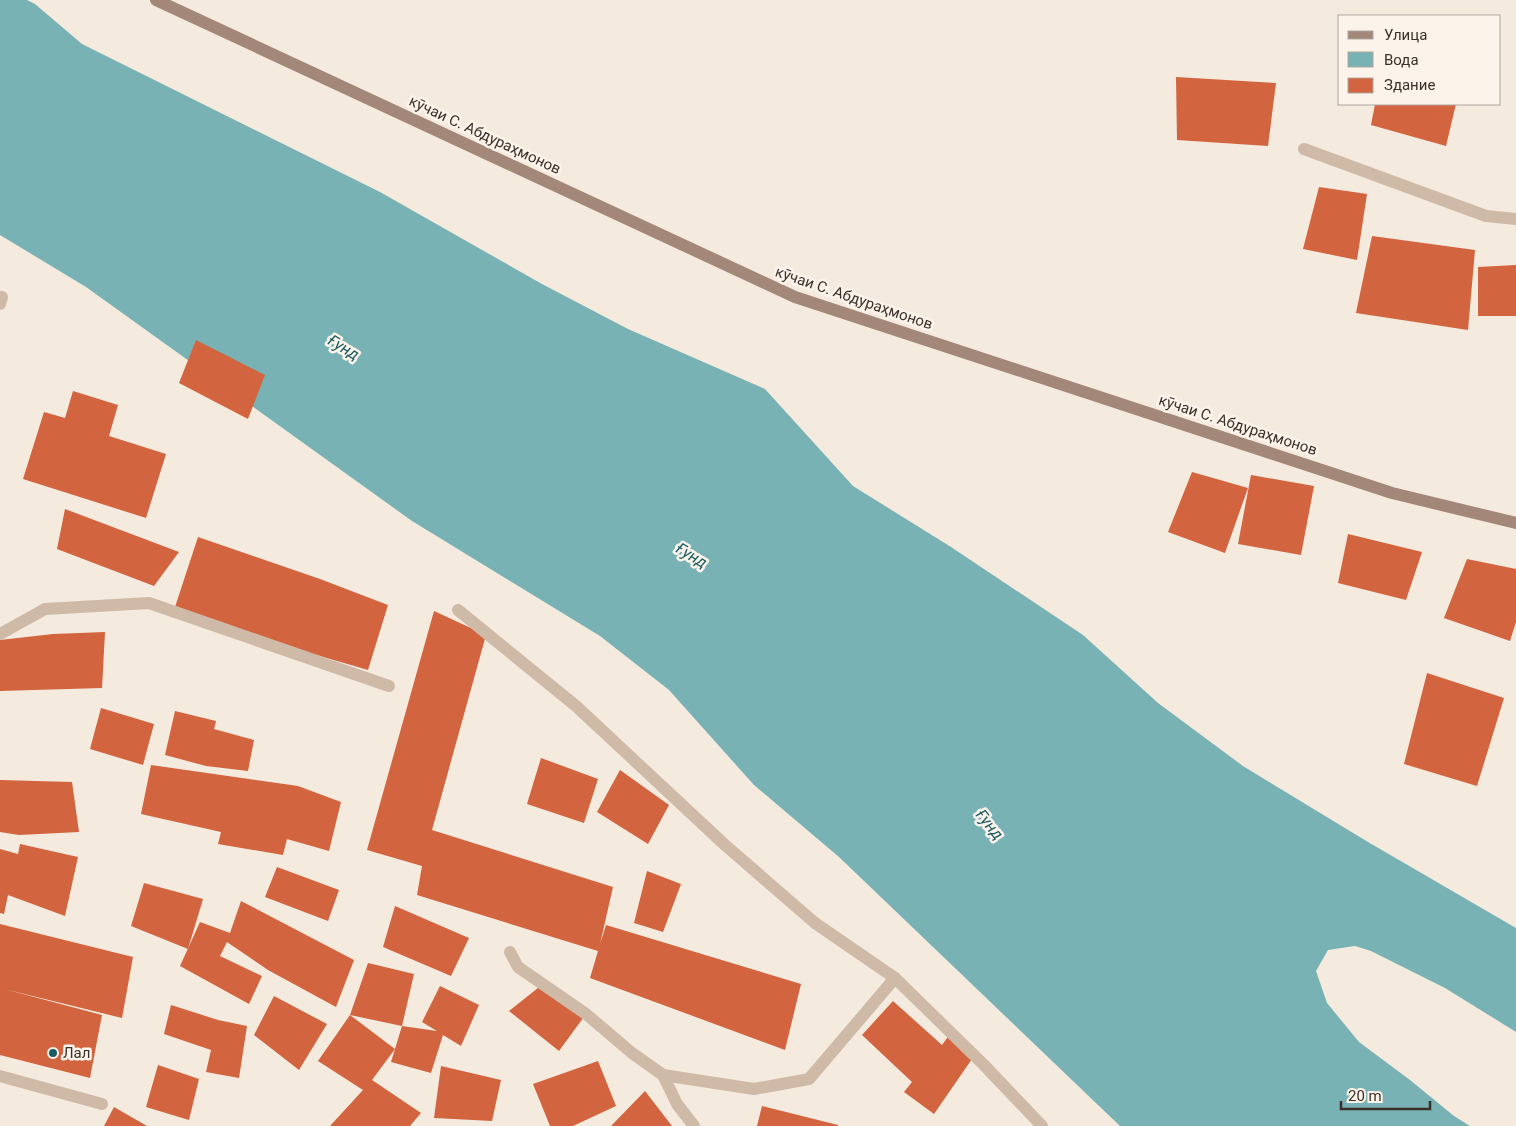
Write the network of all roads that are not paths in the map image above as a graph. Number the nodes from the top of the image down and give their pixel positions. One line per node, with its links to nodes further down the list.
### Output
1 (156, 0): 4 (street, кӯчаи С. Абдураҳмонов)
2 (1304, 149): 3 (street)
3 (1516, 219)
4 (1516, 524)
5 (458, 610): 9 (street)
6 (0, 634): 7 (street)
7 (389, 686)
8 (510, 952): 10 (street)
9 (895, 978): 10 (street); 14 (street)
10 (663, 1075): 13 (street)
11 (0, 1076): 12 (street)
12 (102, 1104)
13 (694, 1126)
14 (1042, 1126)

